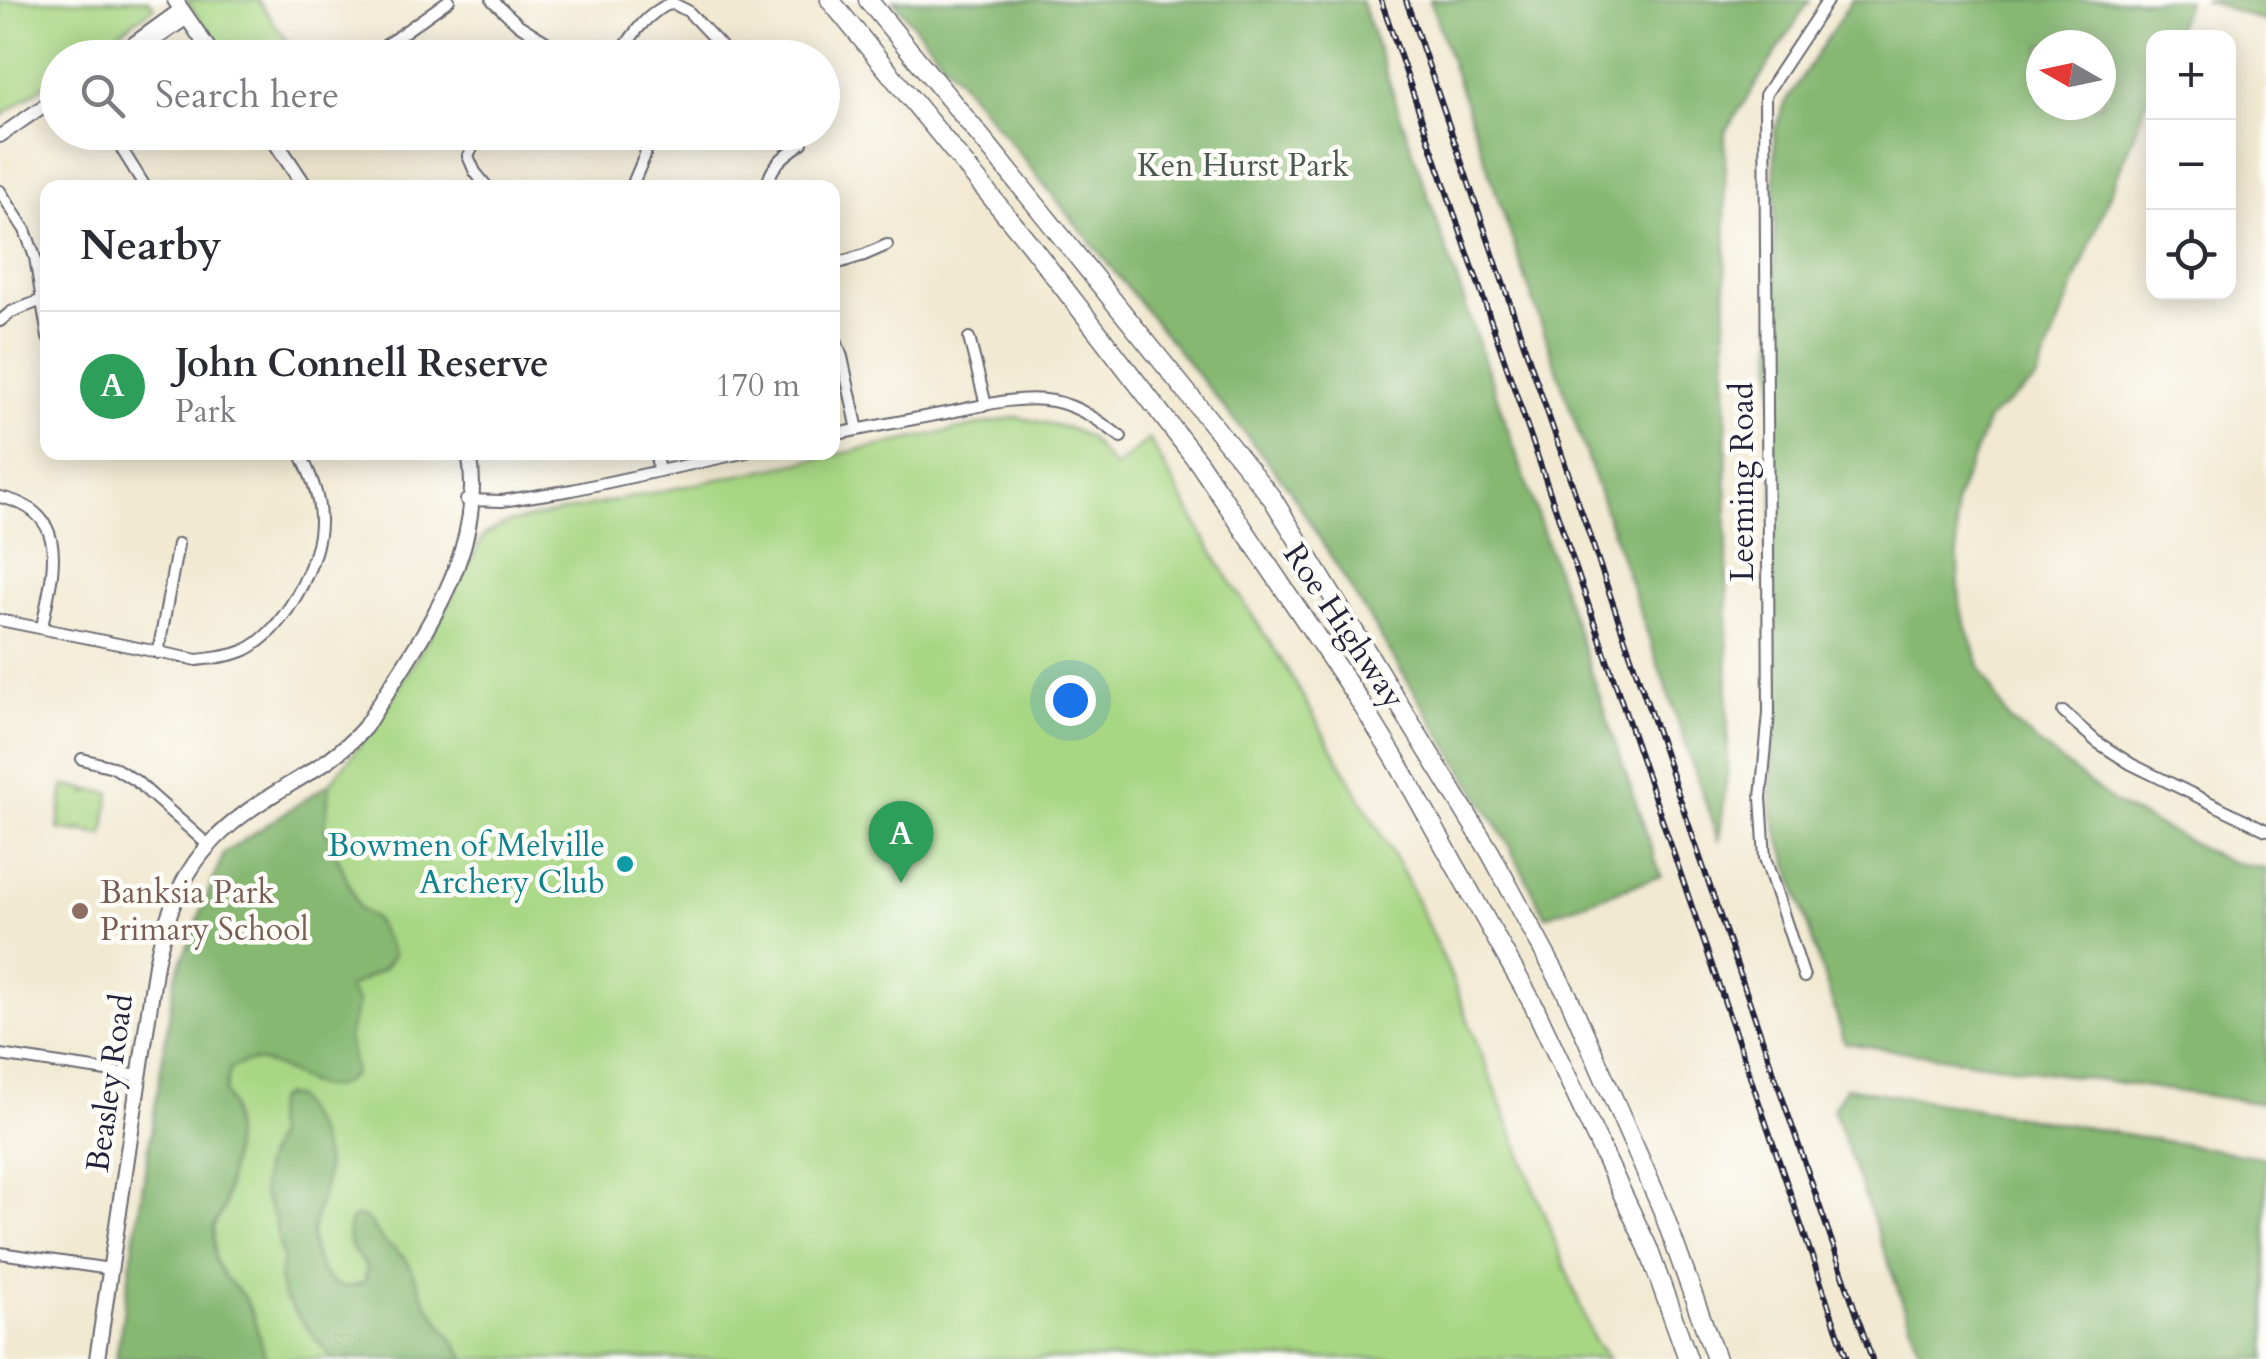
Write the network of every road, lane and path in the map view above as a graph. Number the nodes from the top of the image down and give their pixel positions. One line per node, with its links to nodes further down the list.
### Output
1 (449, 0): 10 (street)
2 (492, 0): 11 (street)
3 (830, 0): 61 (highway, Roe Highway)
4 (868, 0): 62 (highway, Roe Highway)
5 (1828, 0): 55 (street, Leeming Road)
6 (181, 9): 7 (street); 8 (street); 9 (main road)
7 (137, 40)
8 (147, 40)
9 (203, 40)
10 (393, 40)
11 (538, 40)
12 (630, 40): 13 (street)
13 (716, 40)
14 (40, 108): 16 (street)
15 (40, 118): 17 (street)
16 (0, 136)
17 (0, 145)
18 (122, 150): 23 (street)
19 (280, 150): 24 (main road)
20 (471, 150): 25 (street)
21 (646, 150): 26 (street)
22 (792, 150): 27 (street)
23 (141, 180)
24 (301, 180)
25 (482, 180)
26 (635, 180)
27 (769, 180)
28 (0, 192): 31 (street)
29 (887, 245): 30 (street)
30 (840, 263)
31 (40, 287)
32 (40, 301): 33 (street)
33 (0, 321)
34 (970, 338): 36 (street)
35 (840, 352): 37 (street)
36 (986, 405): 37 (street); 39 (street)
37 (858, 430): 38 (street)
38 (840, 433)
39 (1121, 437)
40 (303, 460): 50 (street)
41 (466, 460): 46 (main road, Beasley Road)
42 (657, 460): 44 (street)
43 (708, 460): 44 (street)
44 (659, 470): 46 (street)
45 (0, 497): 49 (street)
46 (469, 500): 54 (main road, Beasley Road)
47 (178, 544): 50 (street)
48 (0, 620): 49 (street)
49 (42, 628): 50 (street)
50 (158, 652)
51 (2063, 712): 53 (street)
52 (82, 759): 54 (street)
53 (2266, 827)
54 (205, 842): 57 (main road, Beasley Road)
55 (1804, 977)
56 (0, 1055): 57 (street)
57 (136, 1075): 59 (main road, Beasley Road)
58 (0, 1252): 59 (street)
59 (108, 1269): 60 (main road, Beasley Road)
60 (94, 1359)
61 (1688, 1359)
62 (1716, 1359)

